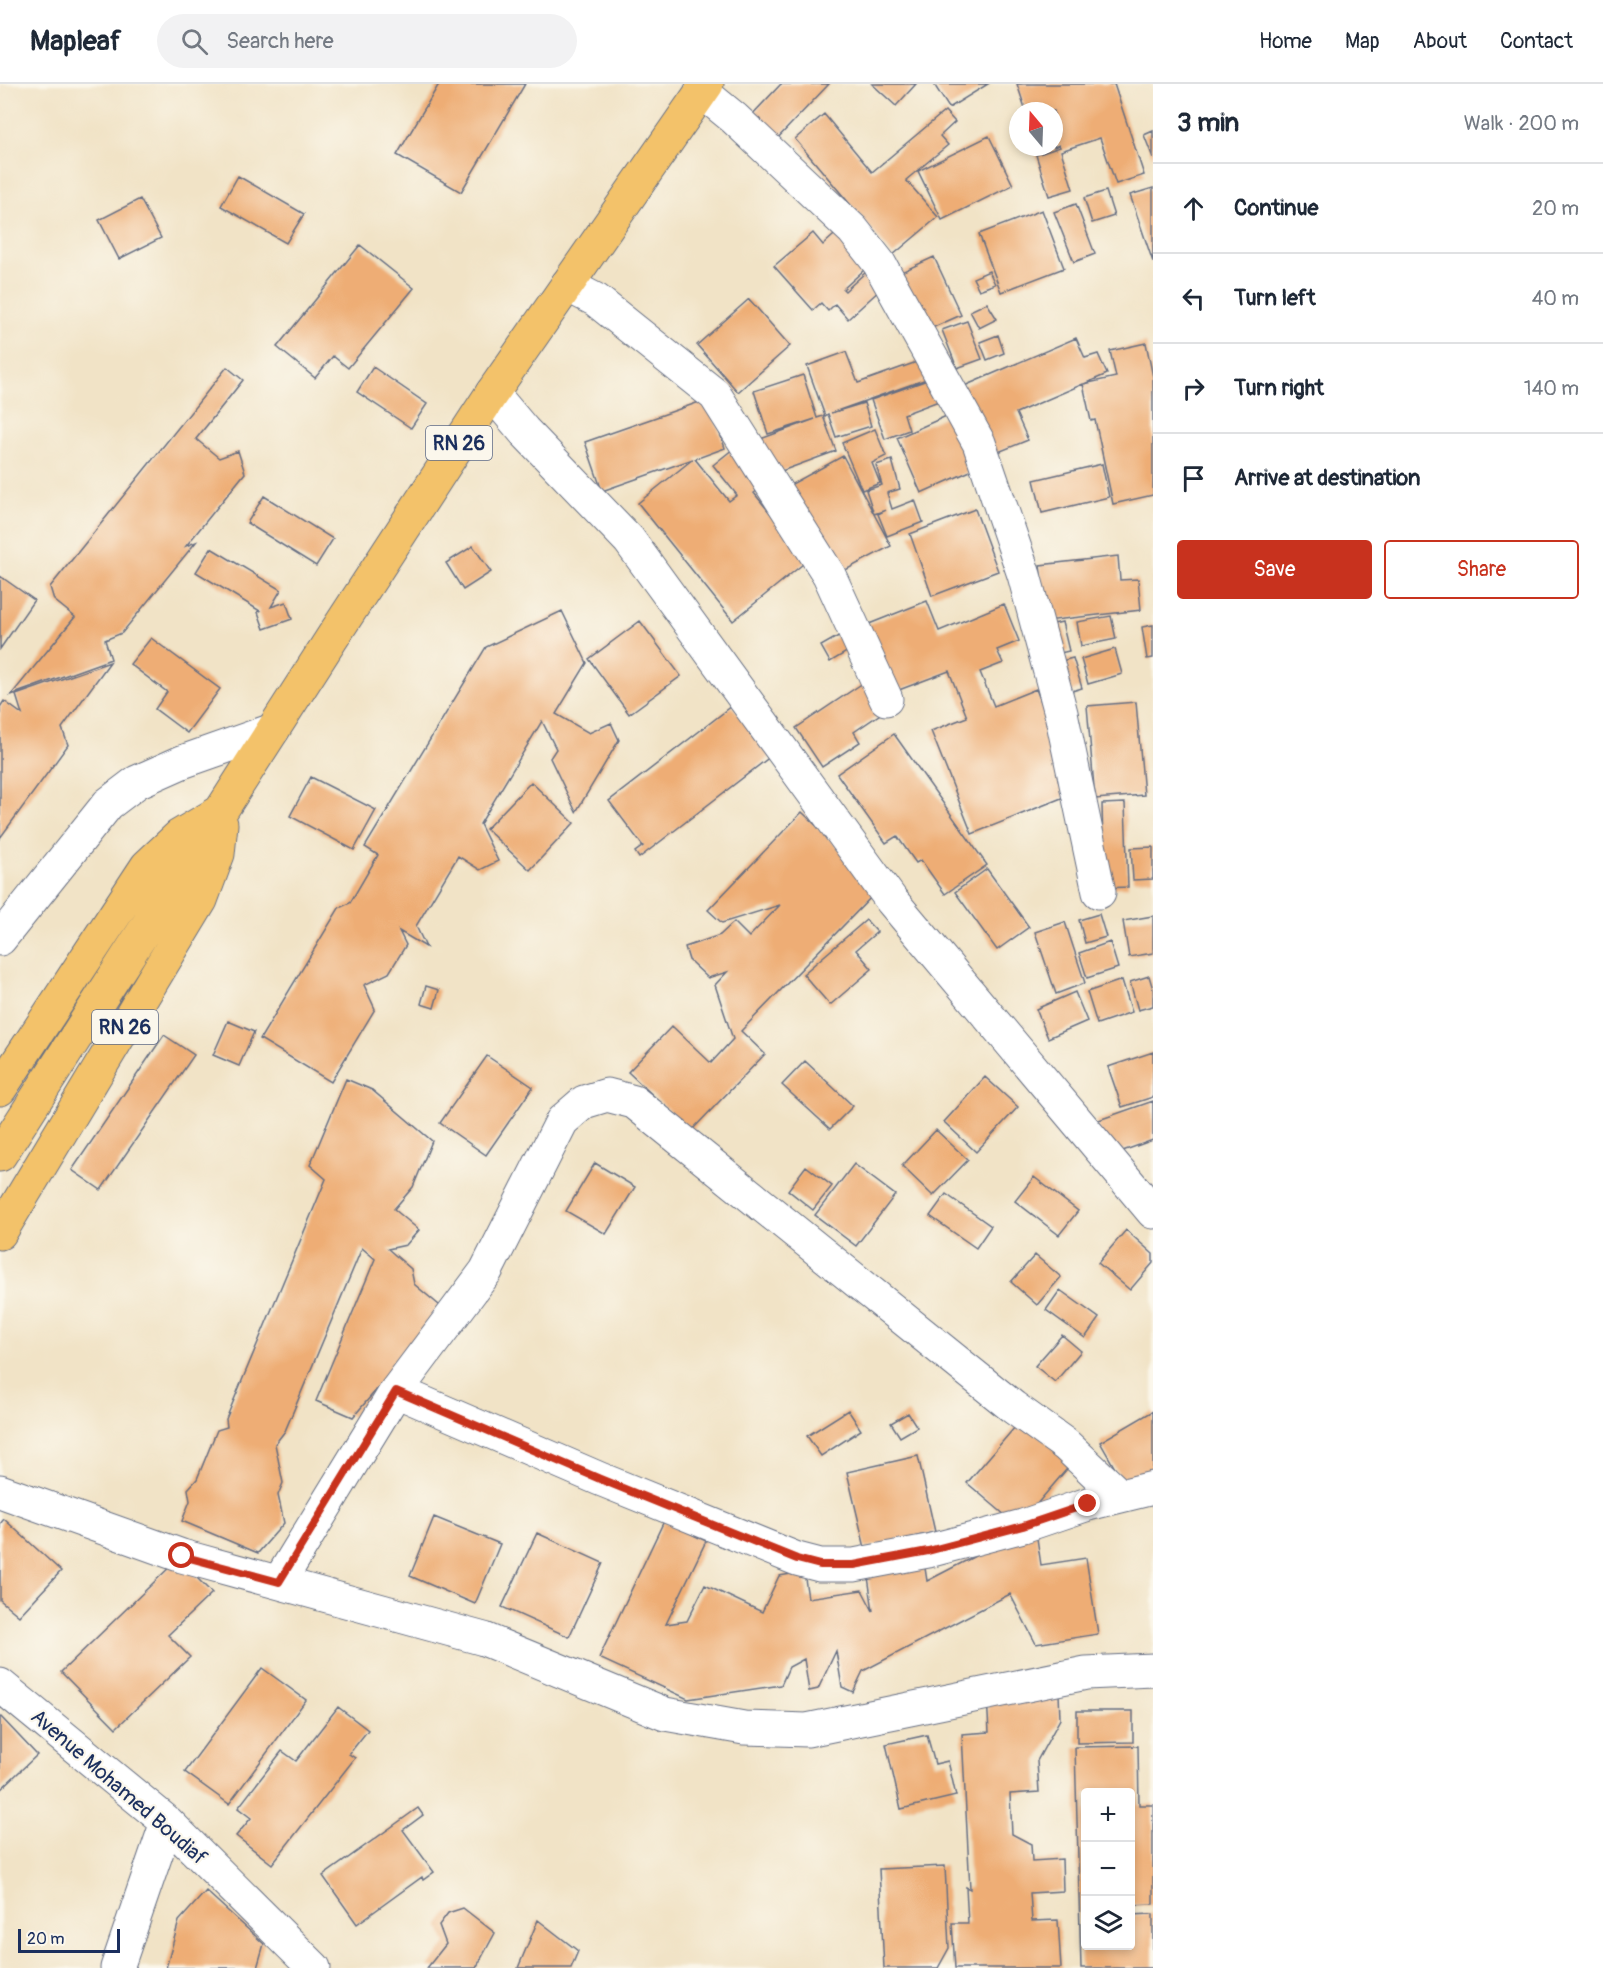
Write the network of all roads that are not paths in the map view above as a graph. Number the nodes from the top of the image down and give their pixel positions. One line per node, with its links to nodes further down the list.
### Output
1 (704, 87): 2 (main road, RN 26); 7 (street)
2 (567, 285): 3 (main road, RN 26); 4 (street)
3 (492, 393): 5 (main road, RN 26); 13 (street)
4 (886, 699)
5 (273, 730): 6 (main road, RN 26); 8 (street)
6 (222, 811): 9 (main road, RN 26); 12 (main road, RN 26); 14 (main road, RN 26)
7 (1099, 892)
8 (0, 939)
9 (26, 1051): 10 (street); 11 (main road, RN 26)
10 (0, 1079)
11 (0, 1089)
12 (0, 1155)
13 (1153, 1212)
14 (0, 1233)
15 (396, 1391): 18 (street); 18 (street); 19 (street)
16 (1153, 1488): 18 (street)
17 (0, 1491): 19 (street)
18 (1120, 1496)
19 (279, 1582): 20 (street)
20 (1153, 1670)
21 (0, 1685): 22 (street, Avenue Mohamed Boudiaf)
22 (166, 1822): 23 (street); 24 (street, Avenue Mohamed Boudiaf)
23 (117, 1968)
24 (314, 1968)

